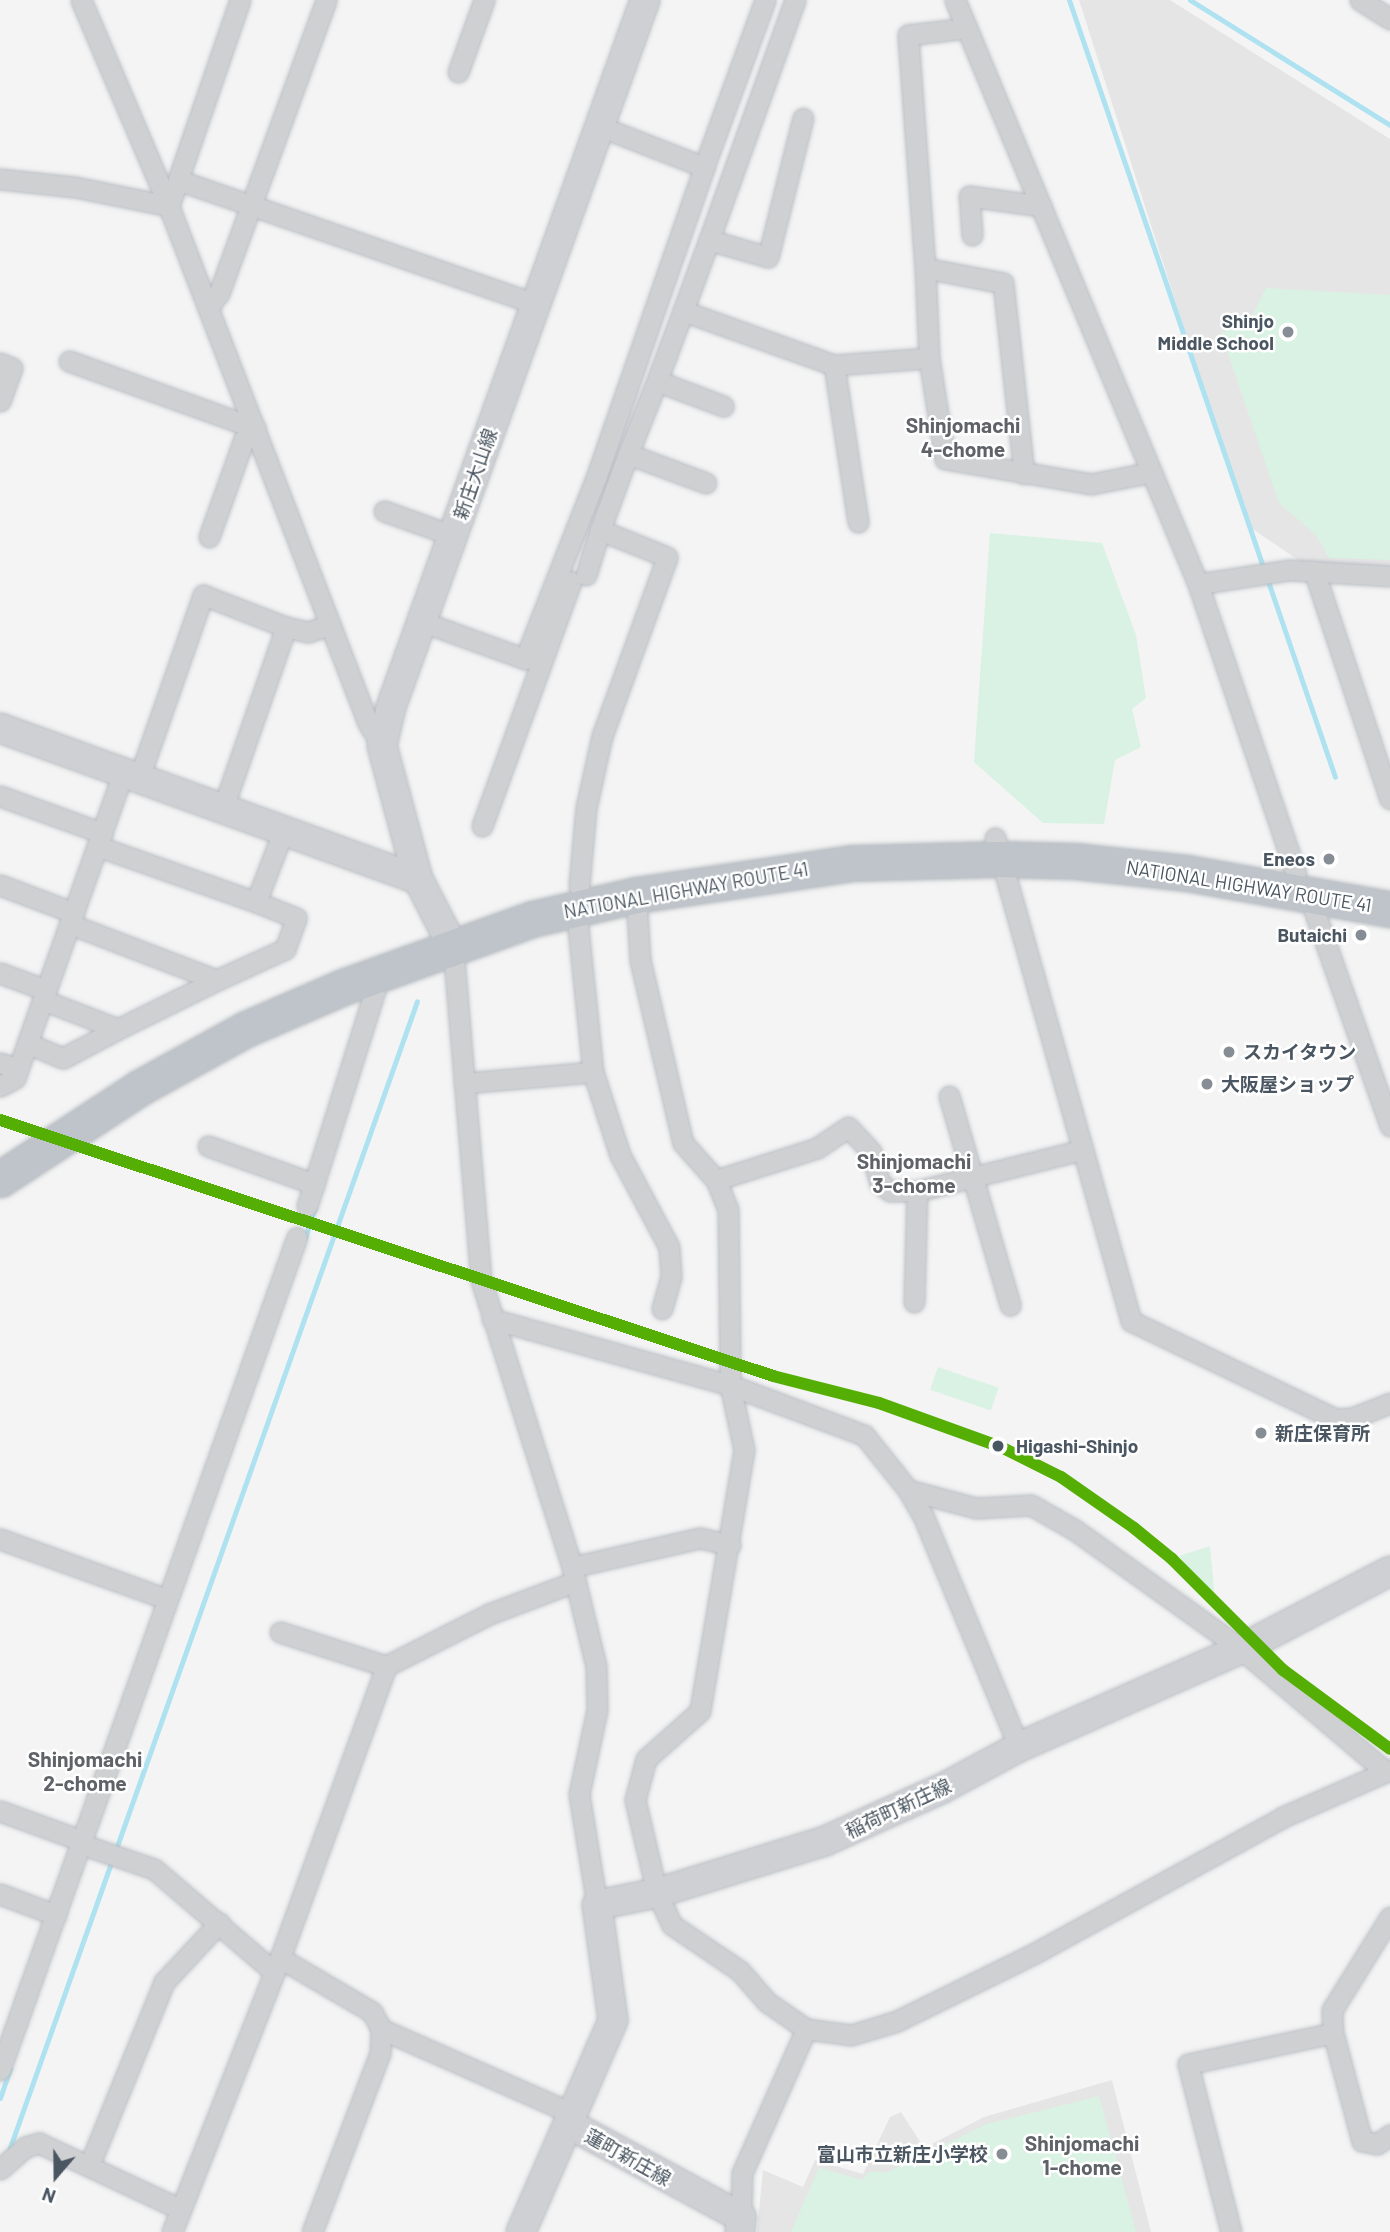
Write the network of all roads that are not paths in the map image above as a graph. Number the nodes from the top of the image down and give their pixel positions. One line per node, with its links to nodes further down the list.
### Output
1 (81, 0): 18 (street)
2 (240, 0): 17 (street)
3 (326, 0): 19 (street)
4 (484, 0): 12 (street)
5 (645, 0): 14 (main road, 新庄大山線)
6 (765, 0): 15 (street)
7 (795, 0): 22 (street)
8 (955, 0): 11 (street)
9 (1360, 0): 10 (street)
10 (1390, 19)
11 (967, 28): 20 (street); 23 (street)
12 (458, 72)
13 (803, 118): 22 (street)
14 (599, 126): 15 (street); 24 (main road, 新庄大山線)
15 (704, 167): 50 (street)
16 (0, 179): 18 (street)
17 (178, 180): 18 (street); 19 (street)
18 (169, 206): 25 (street)
19 (251, 206): 24 (street); 25 (street)
20 (1041, 206): 21 (street); 36 (street)
21 (972, 235)
22 (709, 240): 26 (street)
23 (925, 268): 27 (street); 37 (street)
24 (534, 303): 42 (main road, 新庄大山線)
25 (208, 308): 34 (street)
26 (683, 311): 30 (street); 31 (street)
27 (929, 358): 30 (street); 37 (street)
28 (69, 361): 34 (street)
29 (0, 363): 32 (street)
30 (834, 365): 40 (street)
31 (657, 381): 33 (street); 35 (street)
32 (0, 401)
33 (723, 406)
34 (255, 428): 43 (street); 48 (street)
35 (628, 454): 38 (street); 41 (street)
36 (1152, 472): 37 (street); 46 (street)
37 (1024, 474)
38 (706, 483)
39 (384, 511): 42 (street)
40 (858, 522)
41 (600, 530): 51 (street); 67 (street)
42 (454, 536): 47 (main road, 新庄大山線)
43 (209, 537)
44 (1314, 571): 45 (street); 46 (street); 56 (street)
45 (1390, 576)
46 (1198, 584): 63 (street)
47 (423, 622): 50 (street); 53 (main road, 新庄大山線)
48 (330, 625): 49 (street); 53 (street)
49 (286, 626): 54 (street); 57 (street)
50 (524, 659): 51 (street)
51 (534, 682): 58 (street)
52 (2, 733): 54 (main road)
53 (382, 746): 62 (main road)
54 (132, 773): 57 (main road); 60 (street)
55 (0, 796): 60 (street)
56 (1390, 799)
57 (224, 805): 59 (main road)
58 (482, 826)
59 (284, 829): 62 (main road); 68 (street)
60 (100, 839): 68 (street); 70 (street)
61 (1003, 849): 63 (highway, NATIONAL HIGHWAY ROUTE 41); 66 (highway, NATIONAL HIGHWAY ROUTE 41); 67 (highway, NATIONAL HIGHWAY ROUTE 41); 86 (street)
62 (418, 880): 71 (main road)
63 (1302, 883): 65 (highway, NATIONAL HIGHWAY ROUTE 41); 69 (highway, NATIONAL HIGHWAY ROUTE 41); 84 (street)
64 (0, 885): 70 (street)
65 (1390, 890)
66 (636, 895): 67 (highway, NATIONAL HIGHWAY ROUTE 41); 90 (street)
67 (577, 897): 71 (highway, NATIONAL HIGHWAY ROUTE 41); 80 (street)
68 (256, 902): 75 (street)
69 (1390, 909)
70 (72, 918): 75 (street); 76 (street)
71 (448, 936): 72 (highway, NATIONAL HIGHWAY ROUTE 41); 74 (highway, NATIONAL HIGHWAY ROUTE 41); 81 (street)
72 (381, 972): 74 (highway, NATIONAL HIGHWAY ROUTE 41); 91 (street)
73 (0, 973): 76 (street)
74 (339, 979): 87 (highway, NATIONAL HIGHWAY ROUTE 41); 89 (highway, NATIONAL HIGHWAY ROUTE 41)
75 (217, 980): 77 (street)
76 (44, 995): 77 (street); 78 (street)
77 (117, 1029): 78 (street)
78 (27, 1043): 79 (street)
79 (9, 1066): 82 (street)
80 (593, 1072): 81 (street); 97 (street)
81 (464, 1083): 98 (street)
82 (0, 1086)
83 (949, 1096): 88 (street)
84 (1390, 1126)
85 (208, 1146): 91 (street)
86 (1081, 1150): 88 (street); 100 (street)
87 (0, 1158)
88 (974, 1178): 92 (street); 96 (street)
89 (0, 1179)
90 (716, 1180): 92 (street); 99 (street)
91 (314, 1184): 93 (street)
92 (917, 1191): 95 (street)
93 (307, 1206)
94 (297, 1237): 106 (street)
95 (914, 1302)
96 (1010, 1305)
97 (662, 1309)
98 (492, 1319): 99 (street); 105 (street)
99 (730, 1385): 101 (street); 103 (street)
100 (1390, 1403)
101 (908, 1490): 108 (street); 110 (street)
102 (0, 1539): 106 (street)
103 (730, 1545): 105 (street); 114 (street)
104 (1390, 1571): 108 (main road, 稲荷町新庄線)
105 (573, 1574): 109 (street); 116 (street)
106 (167, 1599): 113 (street)
107 (280, 1632): 109 (street)
108 (1241, 1649): 110 (main road, 稲荷町新庄線); 111 (street)
109 (386, 1666): 120 (street)
110 (1020, 1747): 114 (main road, 稲荷町新庄線)
111 (1388, 1771): 122 (street)
112 (0, 1811): 113 (street)
113 (83, 1844): 117 (street); 119 (street)
114 (657, 1893): 116 (main road, 稲荷町新庄線); 122 (street)
115 (0, 1894): 117 (street)
116 (597, 1905): 126 (main road)
117 (56, 1915): 124 (street)
118 (1390, 1917): 123 (street)
119 (219, 1923): 120 (street); 128 (street)
120 (277, 1965): 121 (street); 130 (street)
121 (381, 2029): 126 (street); 133 (street)
122 (806, 2029): 131 (street)
123 (1333, 2033): 127 (street); 135 (street)
124 (4, 2049): 125 (street)
125 (0, 2070)
126 (571, 2119): 131 (main road, 蓮町新庄線); 134 (main road, 蓮町新庄線)
127 (1390, 2135)
128 (89, 2166): 129 (street); 130 (street)
129 (0, 2169)
130 (180, 2209): 132 (street)
131 (741, 2224)
132 (172, 2232)
133 (312, 2232)
134 (521, 2232)
135 (1231, 2232)

